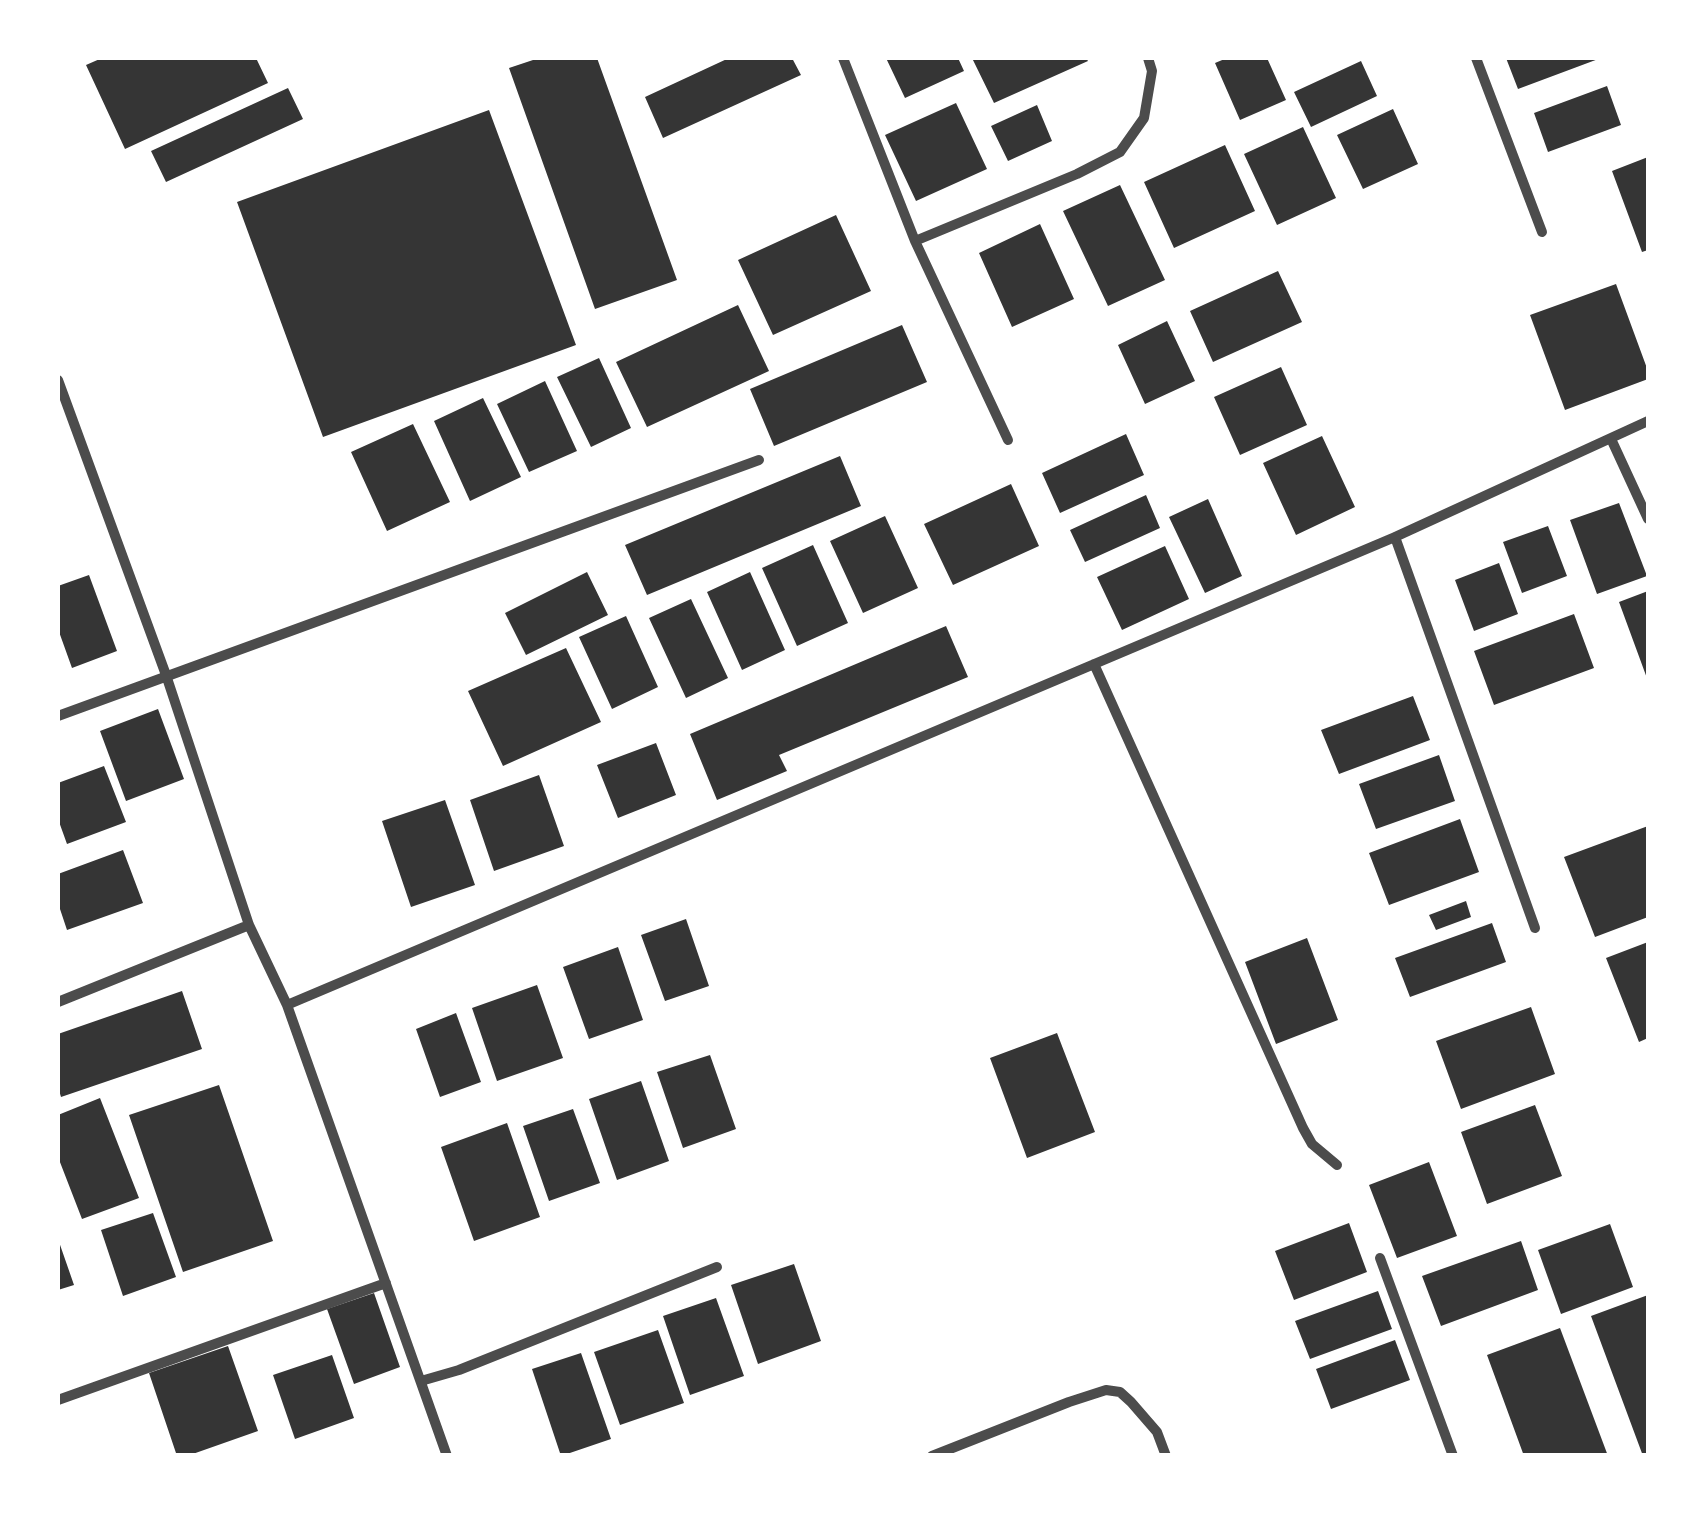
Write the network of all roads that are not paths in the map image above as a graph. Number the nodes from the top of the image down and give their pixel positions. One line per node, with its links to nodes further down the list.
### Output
1 (843, 58): 5 (street)
2 (1148, 58): 5 (street)
3 (1476, 58): 4 (street)
4 (1542, 232)
5 (915, 241): 8 (street)
6 (58, 380): 14 (street)
7 (1648, 421): 9 (street)
8 (1008, 440)
9 (1612, 441): 11 (street); 12 (street)
10 (759, 460): 14 (street)
11 (1648, 519)
12 (1395, 537): 13 (street); 17 (street)
13 (1094, 664): 19 (street); 20 (street)
14 (166, 675): 15 (street); 16 (street)
15 (58, 716)
16 (249, 925): 18 (street); 19 (street)
17 (1535, 928)
18 (58, 1002)
19 (287, 1004): 23 (street)
20 (1337, 1165)
21 (1380, 1258): 29 (street)
22 (716, 1268): 24 (street)
23 (386, 1283): 24 (street); 25 (street)
24 (421, 1382): 26 (street)
25 (58, 1400)
26 (447, 1456)
27 (932, 1456): 28 (street)
28 (1166, 1456)
29 (1453, 1456)

